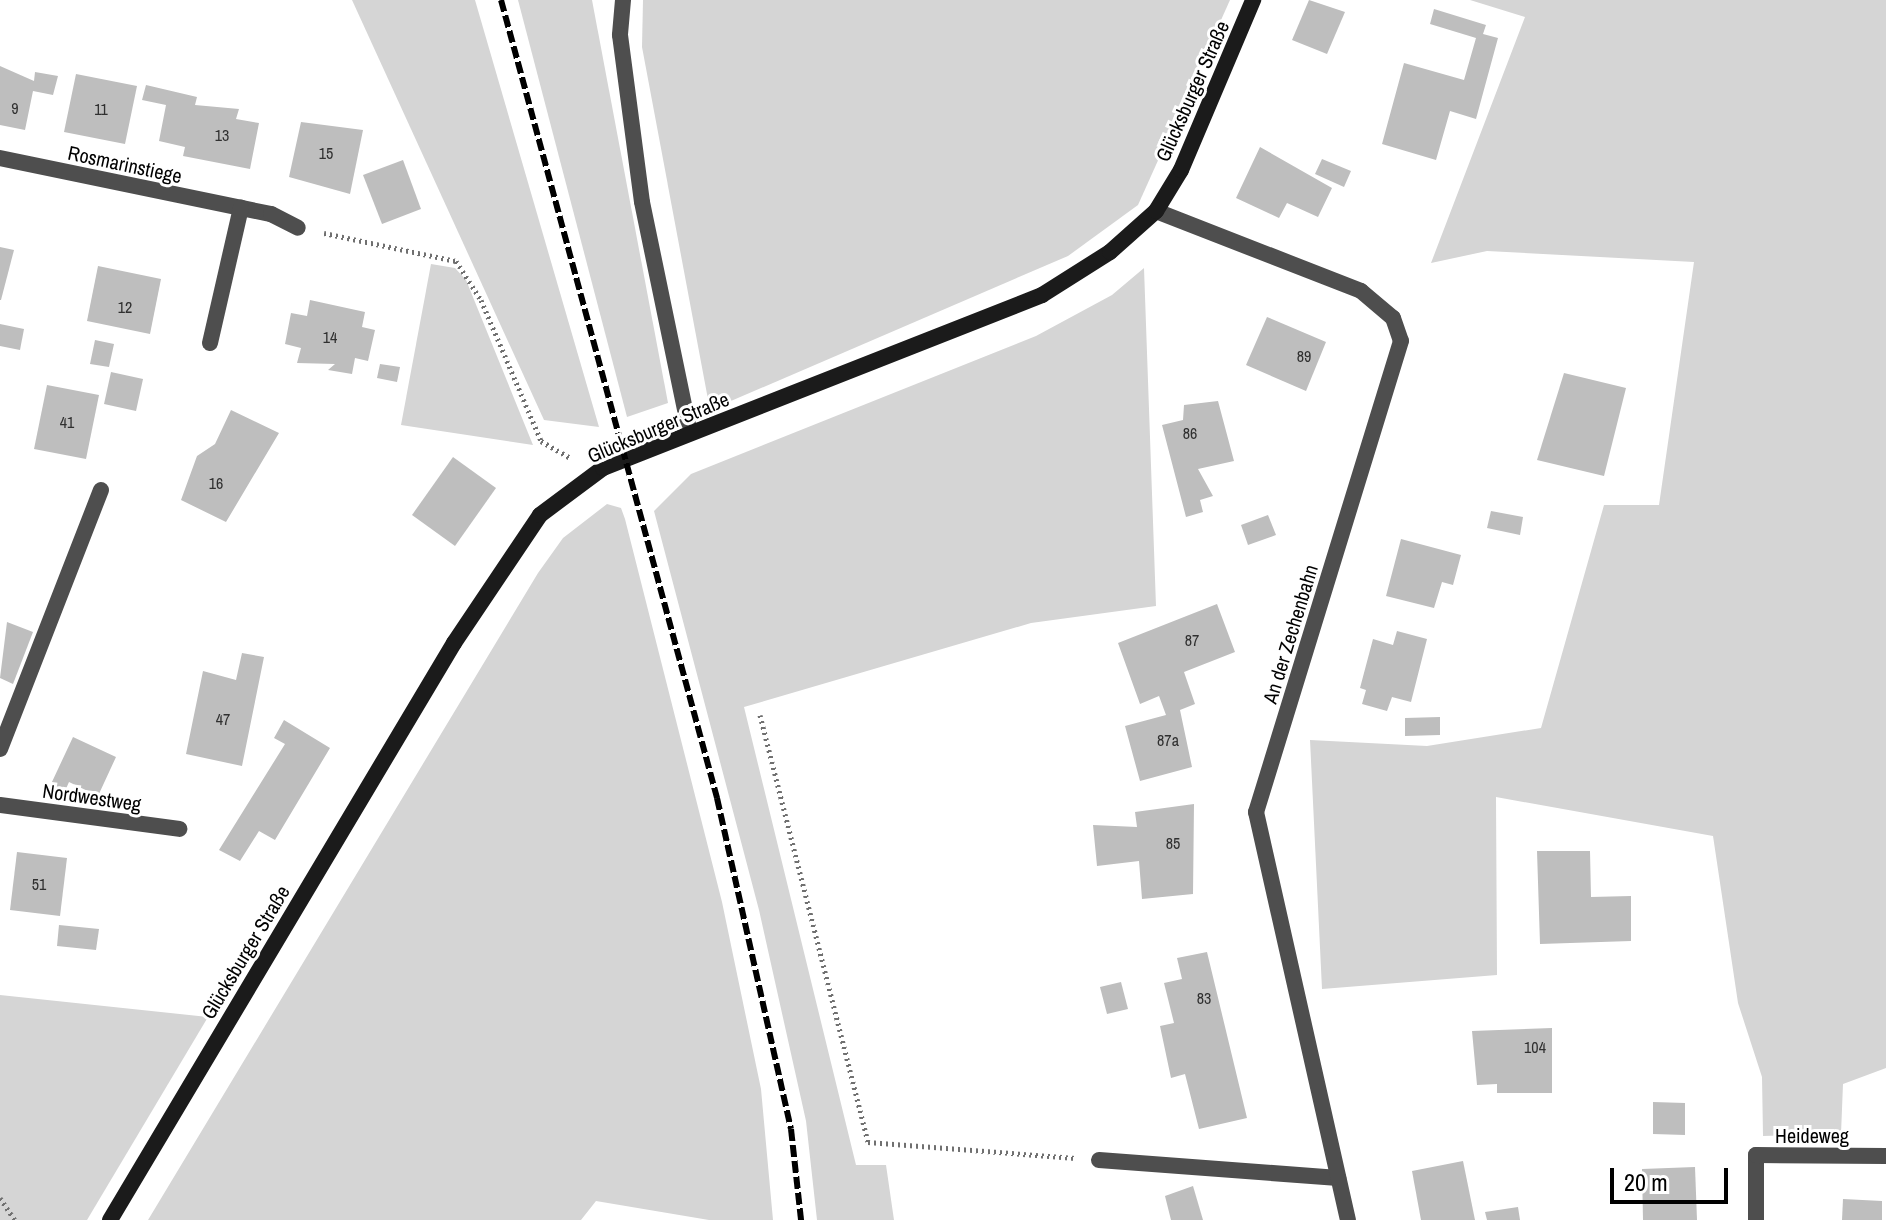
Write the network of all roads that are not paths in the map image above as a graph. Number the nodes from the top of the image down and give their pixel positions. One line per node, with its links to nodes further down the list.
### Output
1 (623, 0): 8 (street)
2 (1253, 0): 5 (main road, Glücksburger Straße)
3 (0, 158): 4 (street, Rosmarinstiege)
4 (241, 208): 6 (street, Rosmarinstiege); 7 (street)
5 (1156, 211): 8 (main road, Glücksburger Straße); 15 (street, An der Zechenbahn)
6 (298, 228)
7 (210, 343)
8 (690, 433): 16 (main road, Glücksburger Straße)
9 (101, 490): 10 (street)
10 (0, 749)
11 (0, 805): 12 (street, Nordwestweg)
12 (179, 829)
13 (1886, 1156): 18 (street, Heideweg)
14 (1099, 1160): 15 (street)
15 (1338, 1178): 17 (street, An der Zechenbahn)
16 (110, 1220)
17 (1348, 1220)
18 (1756, 1220)

